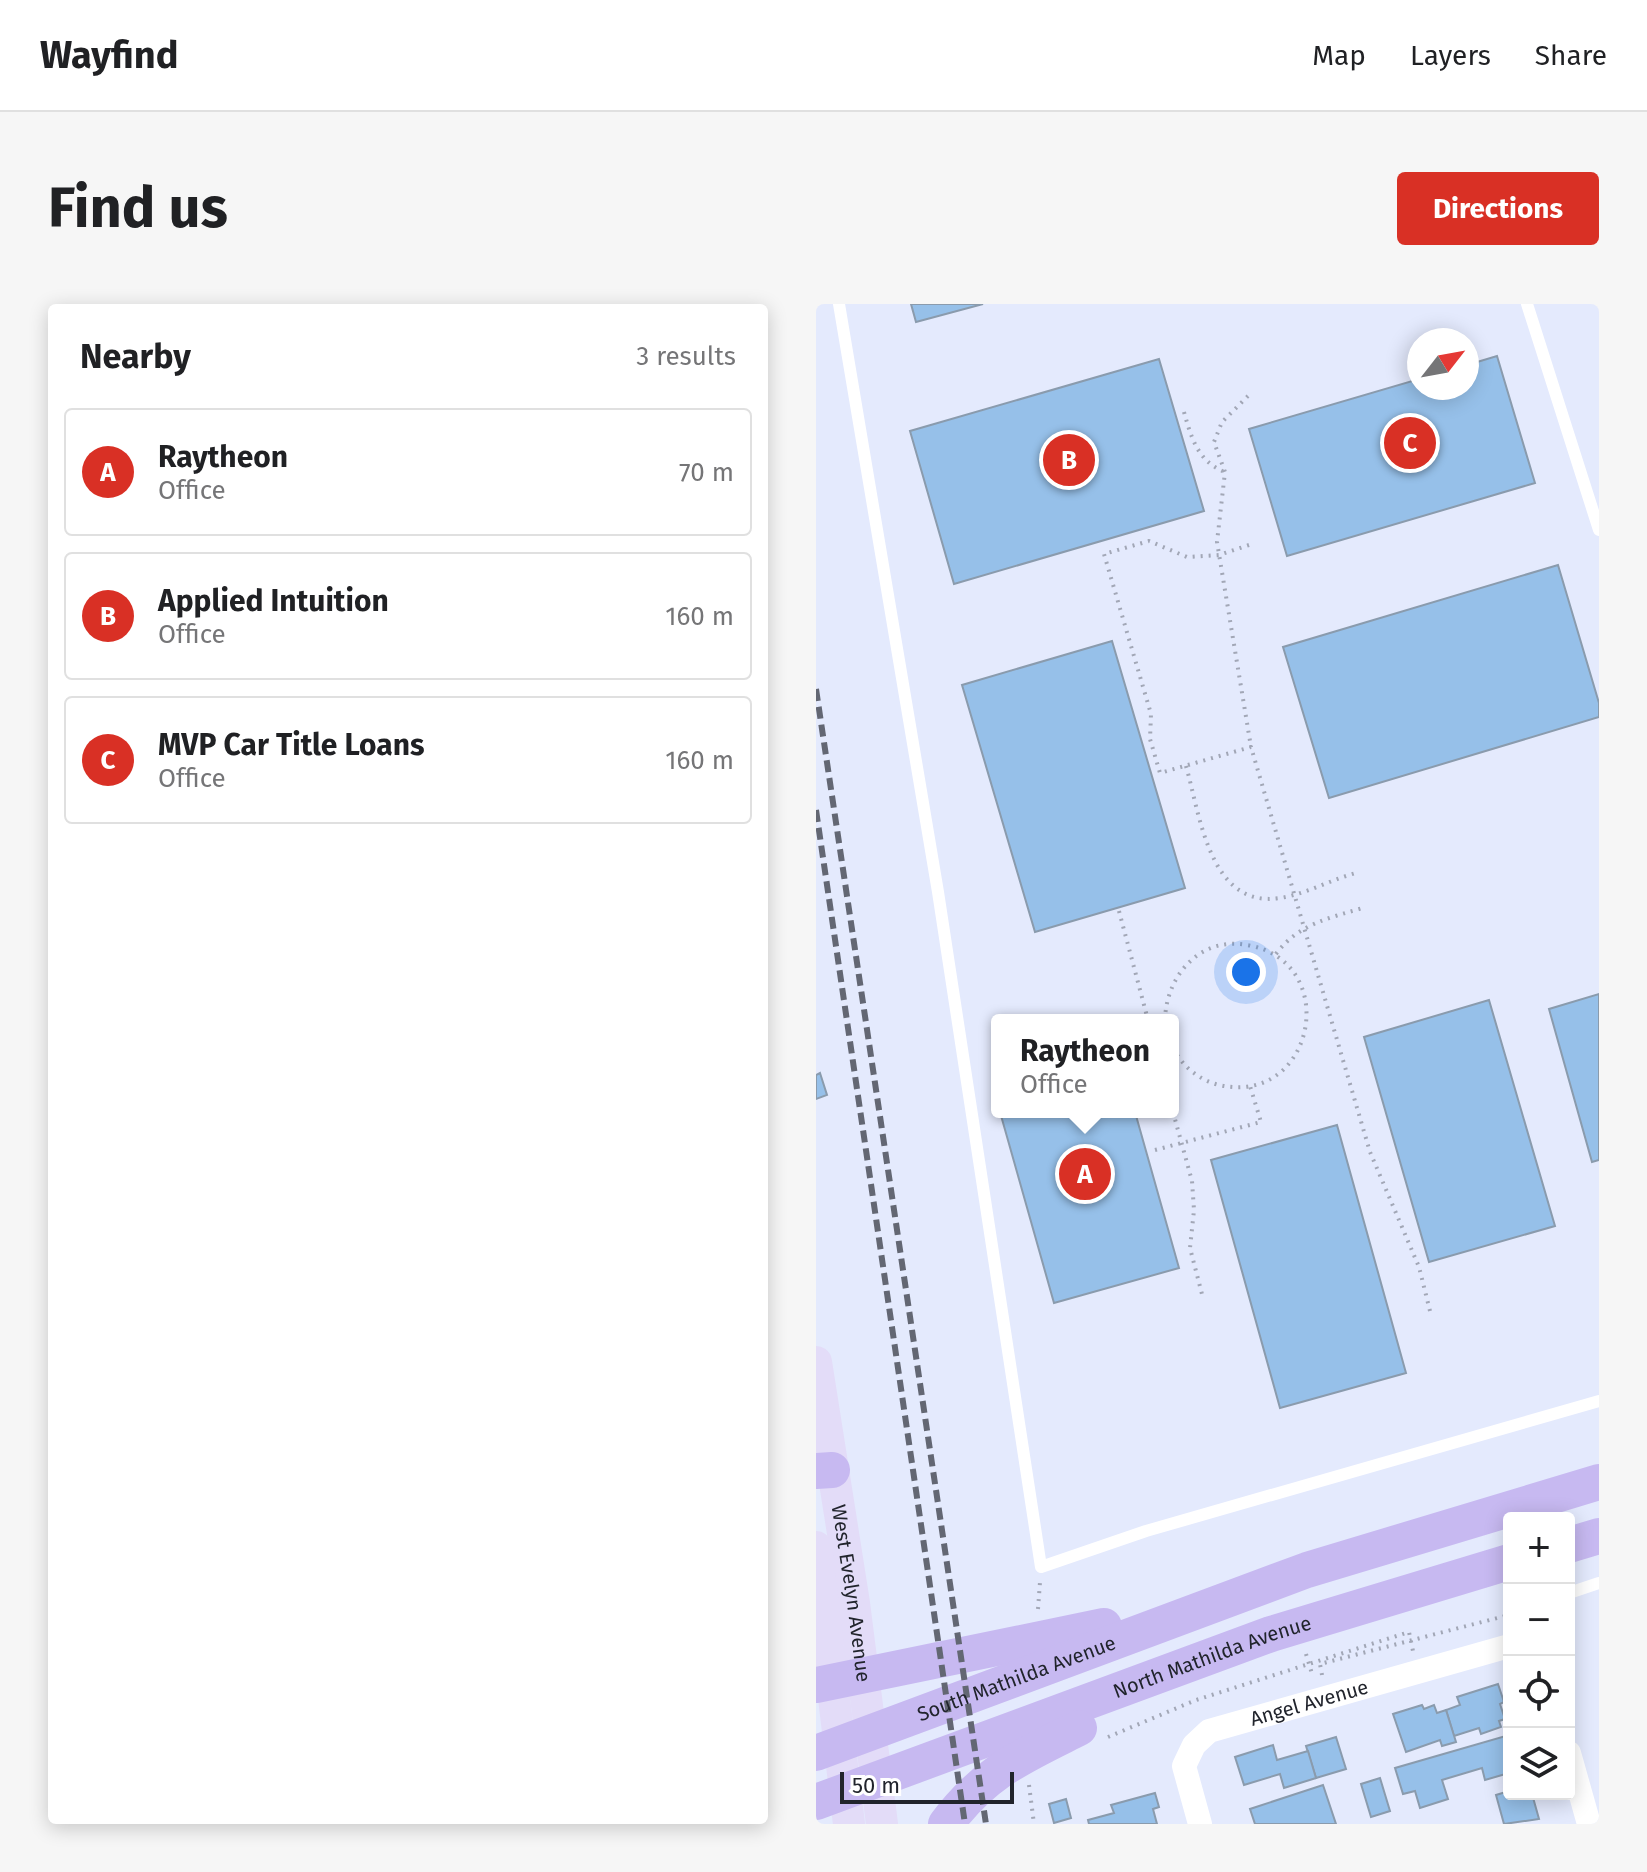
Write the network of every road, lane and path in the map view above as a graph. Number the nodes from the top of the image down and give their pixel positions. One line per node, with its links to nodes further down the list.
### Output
1 (839, 304): 27 (lane)
2 (1527, 304): 6 (lane)
3 (1248, 396): 5 (path)
4 (1184, 412): 5 (path)
5 (1225, 472): 8 (path)
6 (1599, 530)
7 (1249, 545): 8 (path)
8 (1219, 555): 9 (path); 10 (path)
9 (1251, 747): 10 (path); 12 (path)
10 (1186, 766): 12 (path)
11 (1356, 873): 12 (path)
12 (1294, 895): 15 (path)
13 (1366, 907): 15 (path)
14 (1119, 911): 17 (path)
15 (1303, 926): 16 (path); 25 (path)
16 (1275, 955): 18 (path); 20 (path)
17 (1146, 1014)
18 (1166, 1014)
19 (1179, 1057): 20 (path)
20 (1250, 1086): 22 (path)
21 (1175, 1118): 22 (path)
22 (1182, 1145): 23 (path); 24 (path)
23 (1155, 1150)
24 (1203, 1298)
25 (1431, 1315)
26 (816, 1362): 28 (main road, West Evelyn Avenue)
27 (1599, 1401)
28 (824, 1470): 42 (main road, West Evelyn Avenue)
29 (1599, 1482): 36 (main road)
30 (1599, 1536): 31 (main road)
31 (1575, 1543)
32 (816, 1547): 42 (main road, West Evelyn Avenue)
33 (1503, 1564): 38 (main road, North Mathilda Avenue)
34 (1599, 1583): 35 (lane)
35 (1575, 1591)
36 (1215, 1603): 42 (main road); 44 (main road, South Mathilda Avenue)
37 (1503, 1617): 41 (path)
38 (1271, 1634): 46 (main road, North Mathilda Avenue); 49 (main road)
39 (1503, 1648): 50 (street, Angel Avenue)
40 (1398, 1656): 43 (path)
41 (1337, 1672)
42 (833, 1699): 47 (main road, West Evelyn Avenue); 48 (main road, West Evelyn Avenue)
43 (1100, 1741)
44 (816, 1753)
45 (1575, 1774): 51 (street)
46 (816, 1802)
47 (849, 1824)
48 (882, 1824)
49 (946, 1824)
50 (1200, 1824)
51 (1589, 1824)

